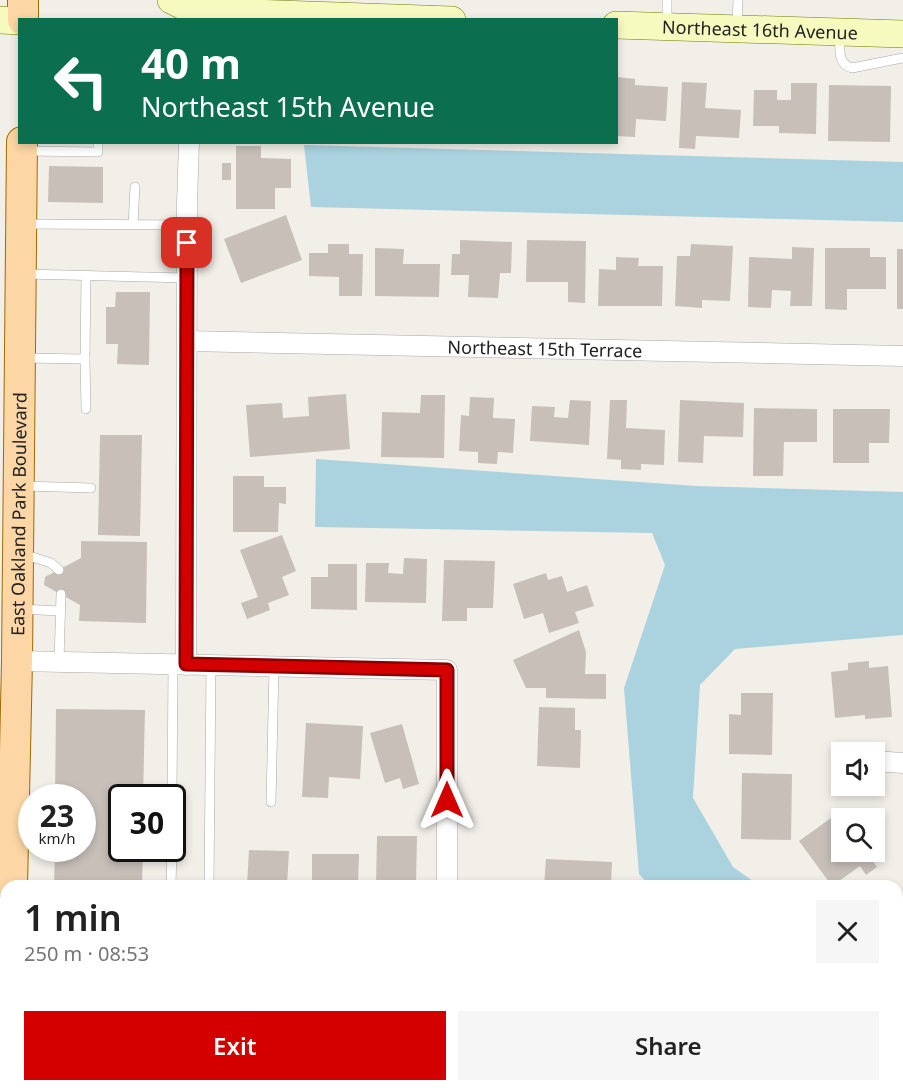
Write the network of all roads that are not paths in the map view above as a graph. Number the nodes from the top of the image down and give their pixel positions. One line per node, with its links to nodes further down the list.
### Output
1 (23, 0): 5 (main road)
2 (738, 0): 10 (lane)
3 (186, 10): 6 (street)
4 (667, 13): 9 (street, Northeast 16th Avenue); 10 (street, Northeast 16th Avenue)
5 (21, 18)
6 (417, 18)
7 (0, 20): 8 (street)
8 (18, 20)
9 (618, 25)
10 (736, 28): 11 (street, Northeast 16th Avenue)
11 (840, 32): 12 (street, Northeast 16th Avenue); 13 (lane)
12 (903, 34)
13 (903, 58)
14 (98, 144): 17 (lane)
15 (189, 144): 21 (street)
16 (22, 146): 17 (lane); 20 (main road, East Oakland Park Boulevard)
17 (55, 147)
18 (135, 187): 19 (lane)
19 (133, 224): 20 (lane); 21 (lane)
20 (21, 225): 22 (main road, East Oakland Park Boulevard)
21 (187, 225): 24 (street)
22 (21, 274): 23 (lane); 27 (main road, East Oakland Park Boulevard)
23 (86, 275): 24 (lane); 28 (lane)
24 (187, 278): 25 (street)
25 (187, 341): 26 (street, Northeast 15th Terrace); 39 (street)
26 (903, 356)
27 (20, 358): 28 (lane); 30 (main road, East Oakland Park Boulevard)
28 (85, 359): 29 (lane)
29 (86, 409)
30 (19, 485): 31 (lane); 32 (main road, East Oakland Park Boulevard)
31 (92, 488)
32 (18, 552): 33 (lane); 35 (main road, East Oakland Park Boulevard)
33 (59, 570)
34 (61, 594): 36 (lane)
35 (18, 608): 36 (lane); 37 (main road, East Oakland Park Boulevard)
36 (60, 610): 38 (lane)
37 (17, 661): 38 (street); 42 (main road, East Oakland Park Boulevard)
38 (59, 662): 39 (street)
39 (179, 664): 40 (street); 45 (lane)
40 (211, 665): 41 (street); 50 (lane)
41 (274, 667): 46 (lane); 51 (street)
42 (8, 735): 48 (main road, East Oakland Park Boulevard)
43 (885, 762): 44 (street)
44 (903, 763)
45 (173, 784)
46 (272, 802)
47 (172, 862): 49 (lane)
48 (12, 880)
49 (171, 880)
50 (209, 880)
51 (447, 880)

